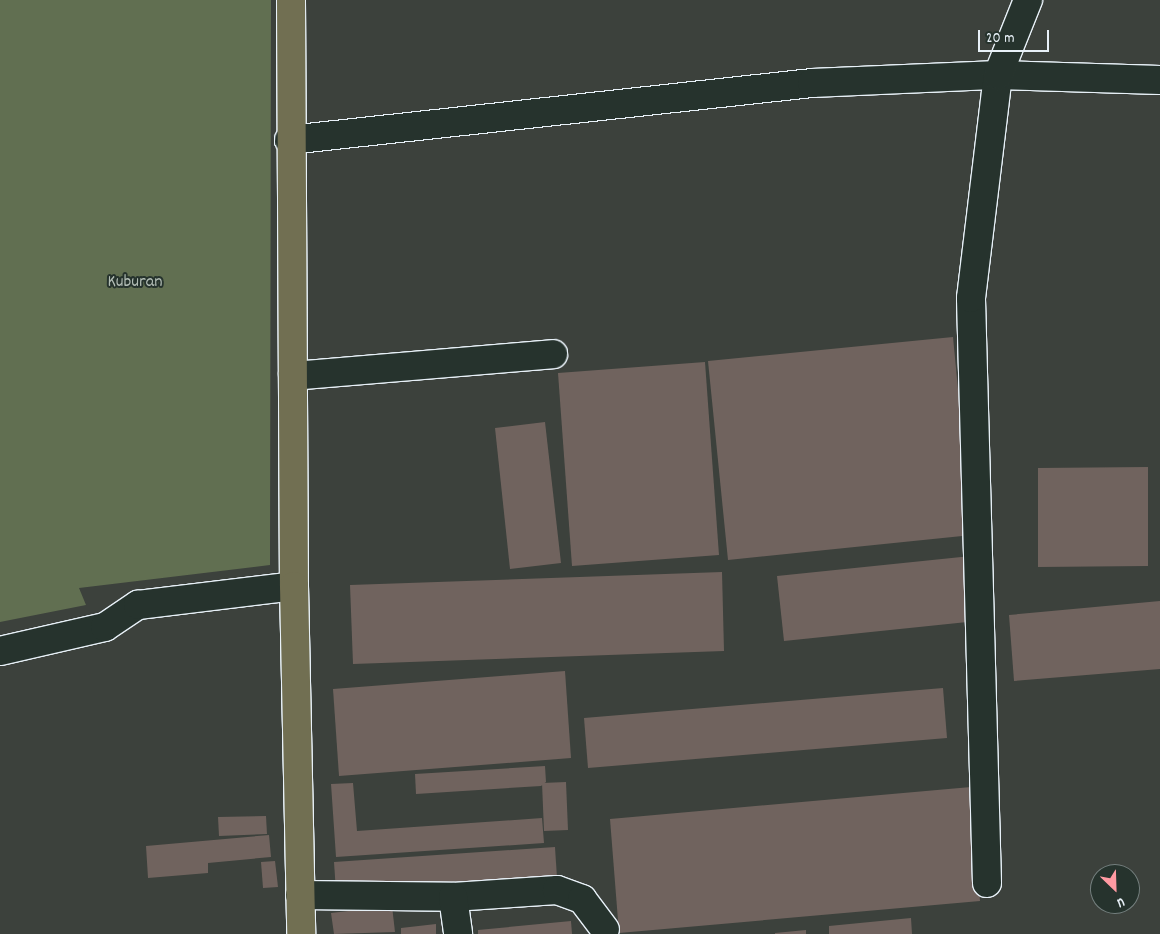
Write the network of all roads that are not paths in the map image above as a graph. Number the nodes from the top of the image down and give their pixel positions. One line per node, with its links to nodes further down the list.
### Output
1 (291, 0): 5 (main road)
2 (1028, 0): 3 (street)
3 (998, 75): 4 (street); 5 (street); 10 (street)
4 (1160, 80)
5 (289, 140): 7 (main road)
6 (553, 354): 7 (street)
7 (293, 376): 8 (main road)
8 (294, 586): 9 (street); 11 (main road)
9 (0, 651)
10 (987, 883)
11 (300, 895): 12 (street); 14 (main road)
12 (453, 897): 13 (street); 15 (street)
13 (605, 929)
14 (302, 934)
15 (458, 934)

